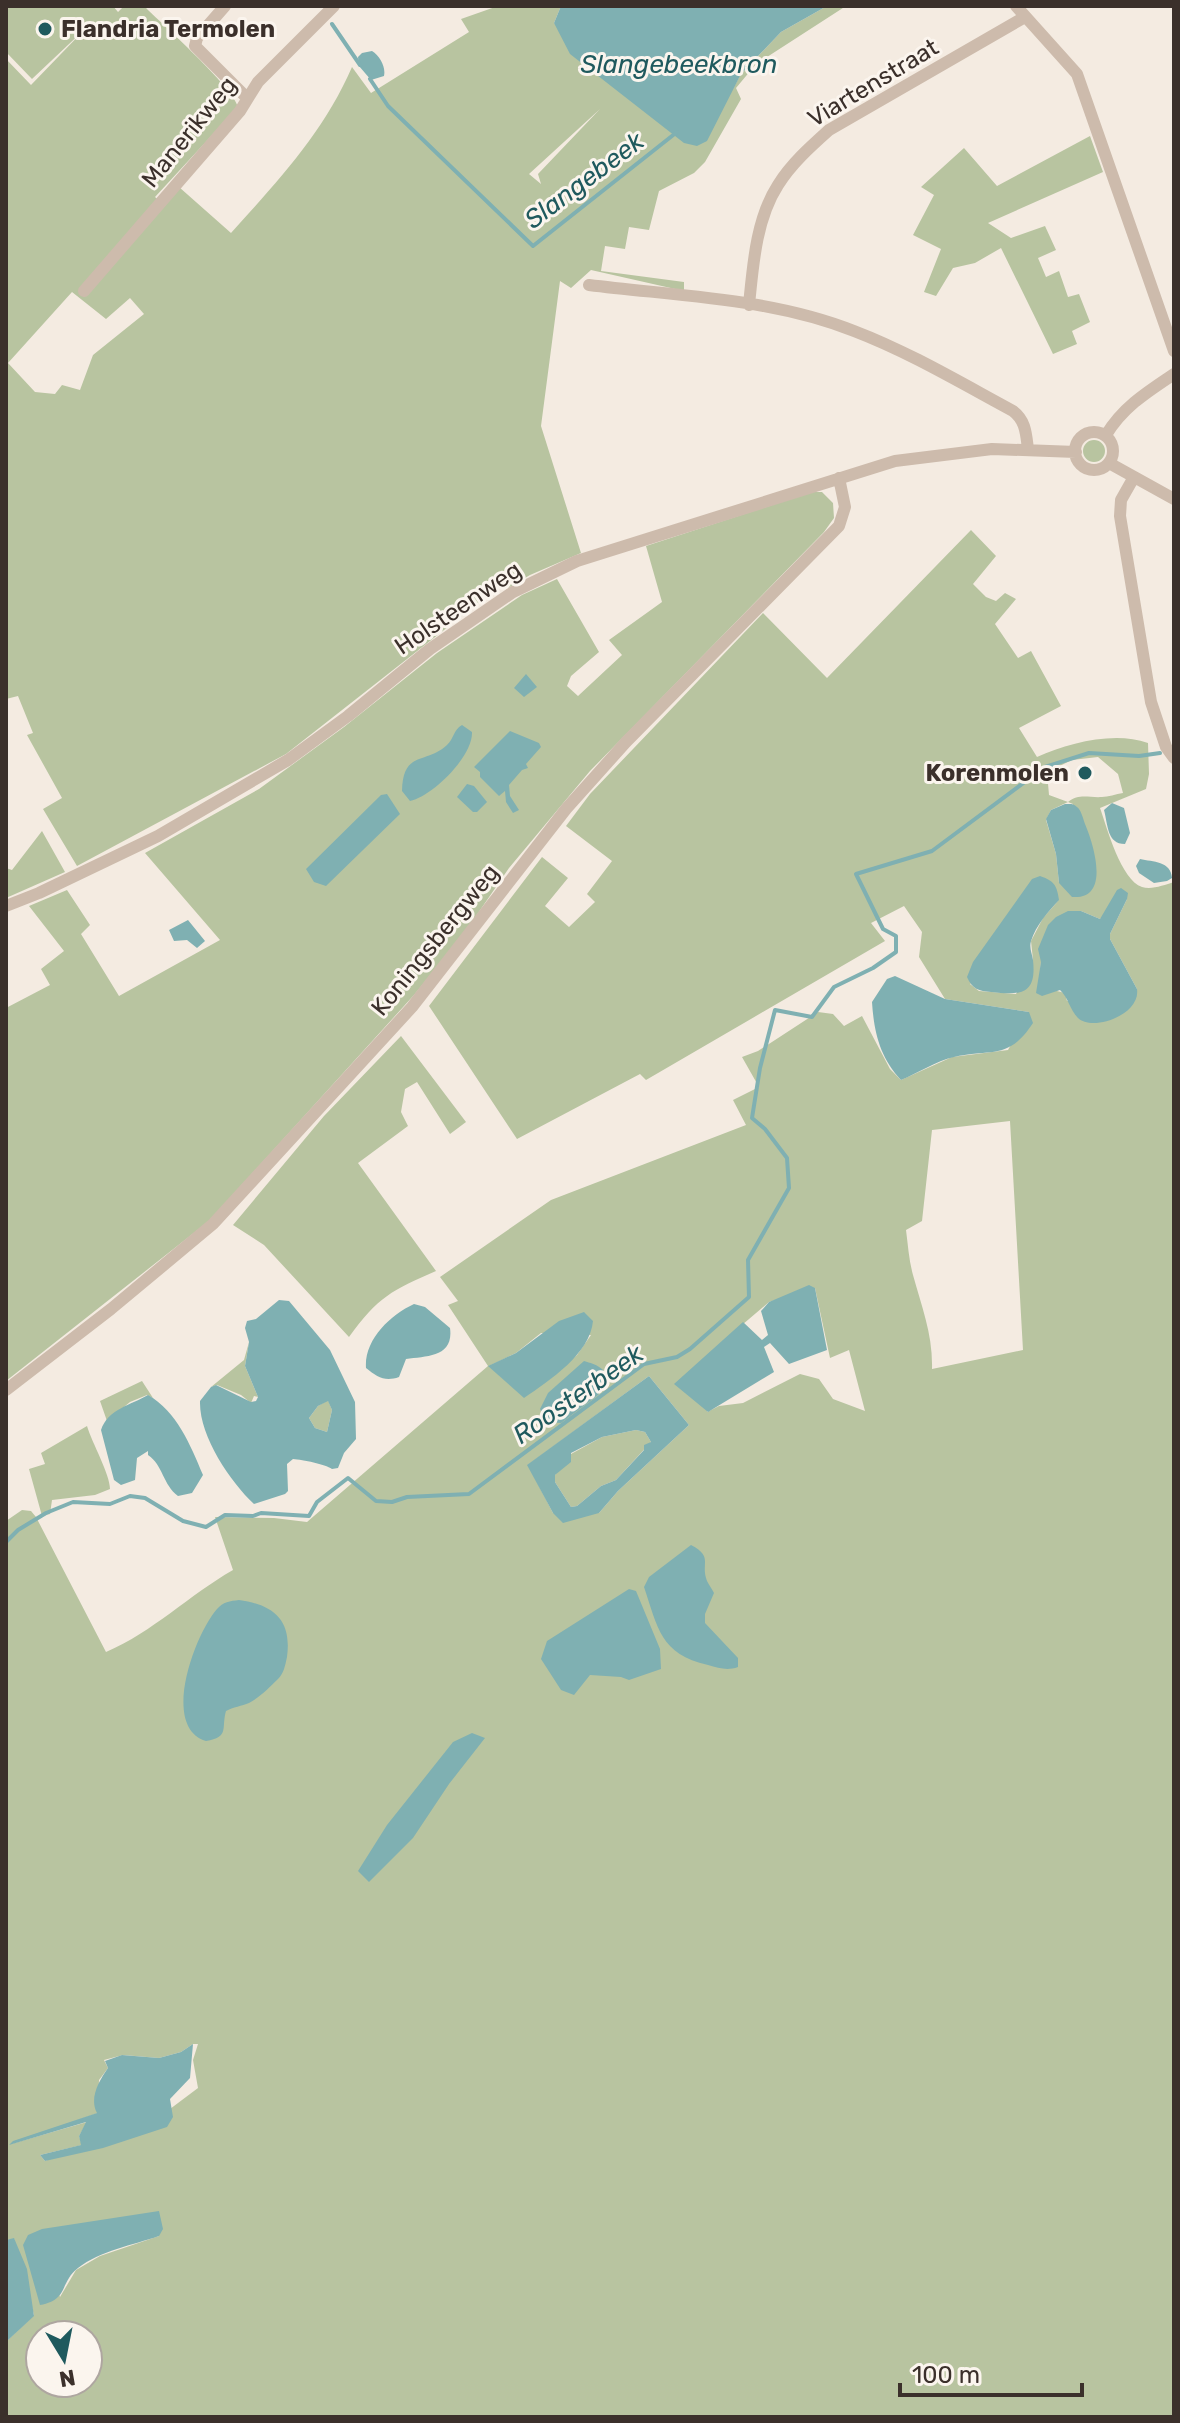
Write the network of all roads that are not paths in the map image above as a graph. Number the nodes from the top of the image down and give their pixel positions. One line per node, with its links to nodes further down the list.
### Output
1 (225, 6): 5 (street)
2 (334, 6): 5 (street, Manerikweg)
3 (1016, 6): 4 (street)
4 (1025, 17): 8 (street, Viartenstraat); 9 (street)
5 (247, 98): 7 (street, Manerikweg)
6 (589, 285): 8 (street)
7 (84, 291)
8 (749, 305): 12 (street)
9 (1174, 351)
10 (1174, 374): 11 (street)
11 (1106, 435): 13 (street); 14 (street)
12 (1028, 449): 13 (street, Holsteenweg); 16 (street, Holsteenweg)
13 (1076, 452): 14 (street)
14 (1109, 463): 15 (street)
15 (1134, 477): 17 (street); 18 (street)
16 (839, 478): 19 (street, Holsteenweg); 20 (street, Koningsbergweg)
17 (1174, 499)
18 (1174, 758)
19 (6, 906)
20 (6, 1390)

